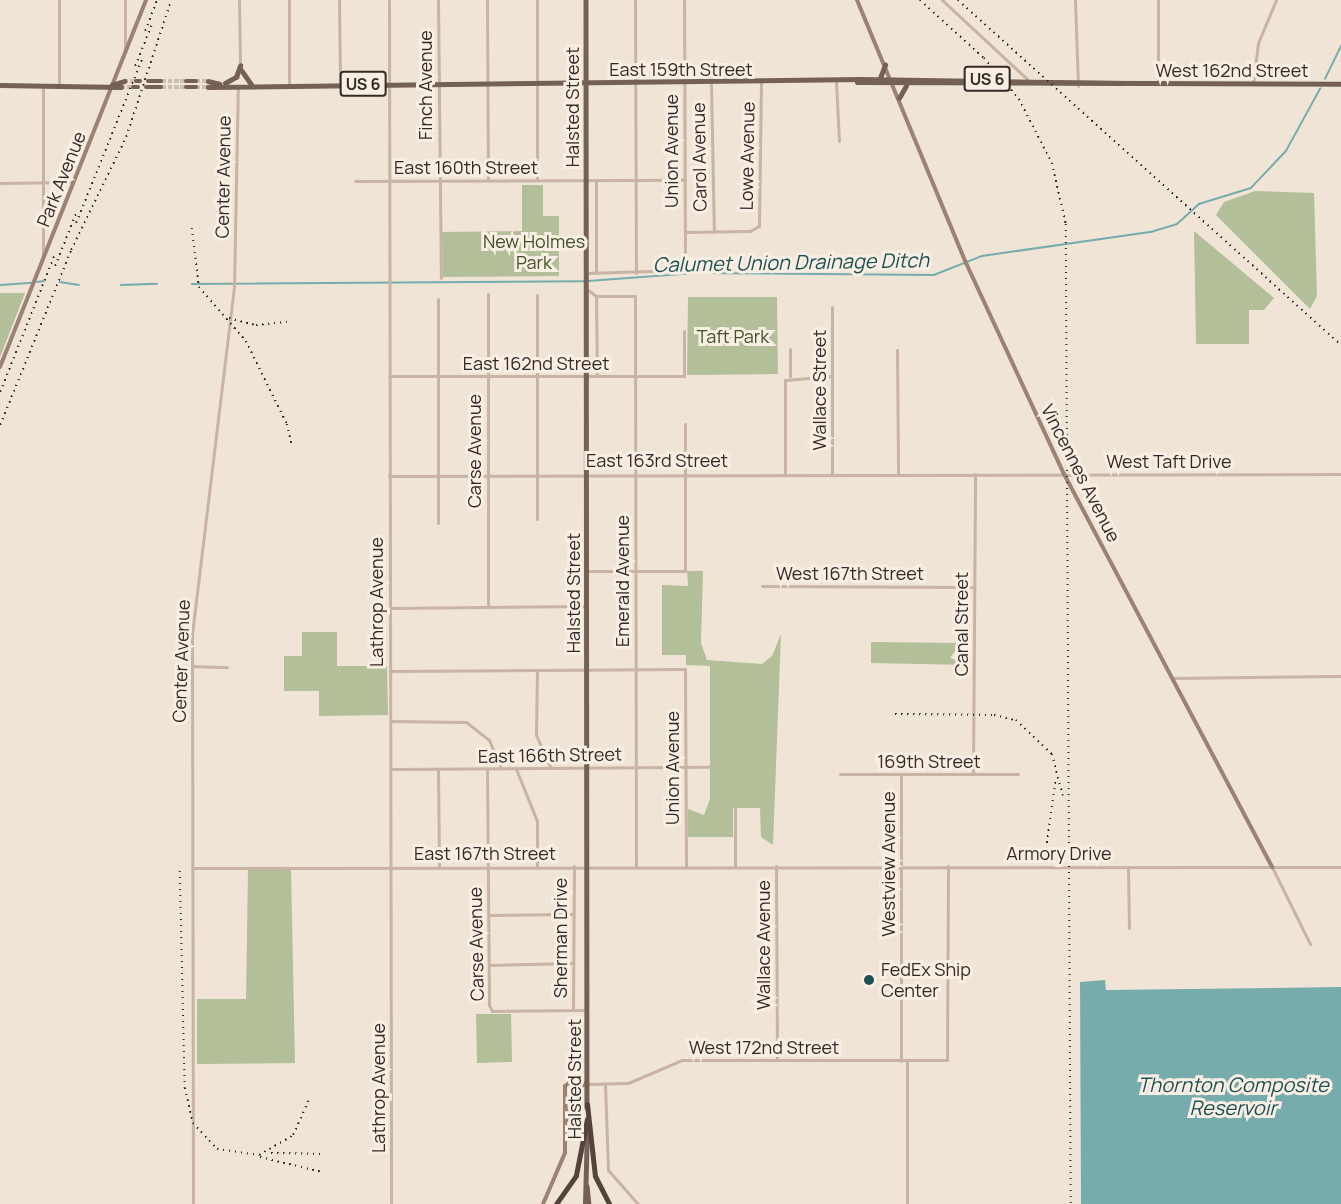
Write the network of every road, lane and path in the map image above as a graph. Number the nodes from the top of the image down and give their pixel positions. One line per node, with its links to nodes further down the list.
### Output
1 (59, 0): 52 (street)
2 (125, 0): 19 (street)
3 (146, 0): 19 (street, Park Avenue)
4 (239, 0): 21 (street)
5 (290, 0): 44 (street)
6 (339, 0): 45 (street)
7 (388, 0): 46 (street, Lathrop Avenue)
8 (438, 0): 47 (street, Finch Avenue)
9 (487, 0): 48 (street)
10 (537, 0): 39 (street)
11 (586, 0): 32 (main road, Halsted Street)
12 (635, 0): 33 (street)
13 (684, 0): 34 (street, Union Avenue)
14 (857, 0): 20 (street, Vincennes Avenue)
15 (942, 0): 24 (street)
16 (1075, 0): 25 (street)
17 (1158, 0): 41 (street)
18 (1276, 0): 49 (street)
19 (125, 53): 53 (street, Park Avenue)
20 (885, 65): 22 (main road); 23 (street, Vincennes Avenue)
21 (240, 66): 42 (main road); 54 (main road)
22 (879, 79): 23 (main road, US 6); 38 (main road, US 6)
23 (891, 79): 24 (main road, West 162nd Street / US 6); 55 (street, Vincennes Avenue)
24 (1027, 79): 25 (main road, West 162nd Street / US 6); 58 (main road)
25 (1077, 79): 40 (main road, West 162nd Street / US 6); 59 (street)
26 (124, 81): 53 (main road)
27 (148, 81): 28 (main road)
28 (161, 81)
29 (186, 81): 30 (main road)
30 (196, 81)
31 (208, 81): 42 (main road, East 159th Street / US 6)
32 (586, 82): 33 (main road, East 159th Street / US 6); 39 (main road, East 159th Street / US 6); 72 (main road, Halsted Street)
33 (635, 82): 34 (main road, East 159th Street / US 6); 74 (street)
34 (685, 82): 35 (main road, East 159th Street / US 6); 75 (street, Union Avenue)
35 (711, 82): 36 (main road, East 159th Street / US 6); 81 (street, Carol Avenue)
36 (761, 82): 37 (main road, East 159th Street / US 6); 81 (street, Lowe Avenue)
37 (836, 82): 38 (main road, US 6); 67 (street)
38 (857, 82): 55 (main road, US 6)
39 (537, 83): 48 (main road, East 159th Street / US 6); 71 (street)
40 (1123, 83): 41 (main road, West 162nd Street / US 6); 59 (main road, West 162nd Street / US 6)
41 (1158, 83): 49 (main road, West 162nd Street / US 6)
42 (222, 84): 43 (main road, East 159th Street / US 6); 65 (main road, East 159th Street / US 6)
43 (238, 84): 54 (main road, East 159th Street / US 6); 131 (street, Center Avenue)
44 (289, 84): 45 (main road, East 159th Street / US 6); 54 (main road, East 159th Street / US 6)
45 (340, 84): 46 (main road, East 159th Street / US 6)
46 (389, 84): 47 (main road, East 159th Street / US 6); 68 (street, Lathrop Avenue)
47 (438, 84): 48 (main road, East 159th Street / US 6); 69 (street, Finch Avenue)
48 (487, 84): 70 (street)
49 (1253, 84): 50 (main road, West 162nd Street / US 6)
50 (1341, 84)
51 (43, 85): 52 (main road); 57 (main road); 77 (street)
52 (59, 85): 53 (main road)
53 (112, 85): 60 (main road); 78 (street, Park Avenue)
54 (252, 85)
55 (894, 85): 56 (main road, West 162nd Street / US 6); 66 (street, Vincennes Avenue)
56 (907, 85): 58 (main road, West 162nd Street / US 6); 66 (main road)
57 (0, 86)
58 (1027, 86): 59 (main road, West 162nd Street / US 6)
59 (1078, 86)
60 (122, 87)
61 (146, 87): 62 (main road)
62 (161, 87)
63 (186, 87): 64 (main road)
64 (196, 87)
65 (208, 87)
66 (899, 98): 117 (street, Vincennes Avenue)
67 (839, 141)
68 (389, 180): 69 (street, East 160th Street); 76 (street, East 160th Street); 98 (street, Lathrop Avenue)
69 (439, 180): 70 (street, East 160th Street); 86 (street, Finch Avenue)
70 (488, 180): 71 (street, East 160th Street)
71 (537, 180): 72 (street, East 160th Street)
72 (586, 180): 73 (street, East 160th Street); 83 (main road, Halsted Street)
73 (596, 180): 74 (street, East 160th Street); 84 (street, Halsted Street)
74 (636, 180): 75 (street, East 160th Street); 85 (street)
75 (685, 180): 80 (street, Union Avenue)
76 (355, 181)
77 (42, 182): 78 (street); 79 (street); 82 (street)
78 (75, 182): 82 (street, Park Avenue)
79 (0, 183)
80 (685, 232): 81 (street); 85 (street, Union Avenue)
81 (714, 232)
82 (44, 259): 97 (street, Park Avenue)
83 (586, 273): 84 (street); 87 (main road, Halsted Street)
84 (596, 273): 85 (street)
85 (636, 273)
86 (441, 278)
87 (586, 287): 90 (street); 92 (main road, Halsted Street)
88 (488, 294): 100 (street, Carse Avenue)
89 (537, 295): 101 (street)
90 (596, 296): 92 (street); 103 (street); 104 (street, Emerald Avenue)
91 (438, 299): 99 (street)
92 (586, 304): 102 (main road, Halsted Street)
93 (832, 307): 106 (street, Wallace Street)
94 (684, 331): 104 (street, East 162nd Street)
95 (790, 349): 105 (street)
96 (897, 350): 114 (street)
97 (0, 367)
98 (389, 376): 99 (street, East 162nd Street); 121 (street, Lathrop Avenue)
99 (438, 376): 100 (street, East 162nd Street); 119 (street)
100 (488, 376): 101 (street, East 162nd Street); 120 (street, Carse Avenue)
101 (537, 376): 102 (street, East 162nd Street); 108 (street)
102 (586, 376): 103 (street, East 162nd Street); 109 (main road, Halsted Street)
103 (597, 376): 104 (street, East 162nd Street)
104 (635, 376): 110 (street, Emerald Avenue)
105 (790, 376): 106 (street); 112 (street)
106 (832, 376): 113 (street, Wallace Street)
107 (685, 424): 111 (street)
108 (537, 474): 109 (street, East 163rd Street); 120 (street, East 163rd Street); 122 (street)
109 (586, 474): 110 (street, East 163rd Street); 124 (main road, Halsted Street)
110 (635, 474): 111 (street, East 163rd Street); 125 (street, Emerald Avenue)
111 (685, 474): 112 (street, East 163rd Street); 125 (street)
112 (785, 474): 113 (street, East 163rd Street)
113 (832, 474): 114 (street, East 163rd Street)
114 (898, 474): 115 (street, East 163rd Street)
115 (925, 474): 116 (street, West Taft Drive)
116 (975, 474): 117 (street, West Taft Drive); 127 (street, Canal Street)
117 (1064, 474): 118 (street, West Taft Drive); 138 (street, Vincennes Avenue)
118 (1341, 474)
119 (438, 475): 120 (street, East 163rd Street); 121 (street, East 163rd Street); 123 (street)
120 (488, 475): 129 (street, Carse Avenue)
121 (389, 476): 130 (street, Lathrop Avenue)
122 (537, 519)
123 (438, 523)
124 (586, 572): 125 (street); 128 (main road, Halsted Street)
125 (635, 572): 134 (street, Emerald Avenue)
126 (762, 586): 127 (street, West 167th Street)
127 (974, 587): 152 (street, Canal Street)
128 (586, 606): 129 (street); 133 (main road, Halsted Street)
129 (488, 607): 130 (street)
130 (390, 608): 136 (street, Lathrop Avenue)
131 (192, 666): 132 (street); 170 (street, Center Avenue)
132 (227, 667)
133 (586, 669): 134 (street); 135 (street); 140 (main road, Halsted Street)
134 (636, 669): 141 (street, Emerald Avenue); 142 (street, Union Avenue)
135 (537, 670): 136 (street); 144 (street)
136 (390, 671): 139 (street, Lathrop Avenue)
137 (1341, 676): 138 (street)
138 (1172, 678): 168 (street, Vincennes Avenue)
139 (391, 721): 145 (street, Lathrop Avenue); 147 (street)
140 (586, 767): 141 (street, East 166th Street); 144 (street, East 166th Street); 157 (main road, Halsted Street)
141 (636, 767): 142 (street, East 166th Street); 158 (street, Emerald Avenue)
142 (686, 767): 143 (street, East 166th Street); 159 (street, Union Avenue)
143 (709, 767)
144 (551, 768): 148 (street, East 166th Street)
145 (391, 769): 149 (street, East 166th Street); 164 (street, Lathrop Avenue)
146 (487, 769): 147 (street, East 166th Street); 149 (street, East 166th Street); 166 (street, Carse Avenue)
147 (501, 769): 148 (street, East 166th Street)
148 (516, 769): 155 (street)
149 (438, 770): 165 (street)
150 (840, 774): 151 (street, 169th Street)
151 (901, 774): 152 (street, 169th Street); 162 (street, Westview Avenue)
152 (973, 774): 153 (street, 169th Street)
153 (1018, 774)
154 (735, 807): 160 (street)
155 (537, 866): 156 (street, East 167th Street); 166 (street, East 167th Street)
156 (574, 866): 157 (street, East 167th Street); 171 (street, Sherman Drive)
157 (586, 866): 158 (street, East 167th Street); 178 (main road, Halsted Street)
158 (636, 866): 159 (street, East 167th Street)
159 (686, 866): 160 (street, East 167th Street)
160 (735, 866): 161 (street, East 167th Street)
161 (776, 866): 162 (street, Armory Drive); 179 (street, Wallace Avenue)
162 (901, 866): 163 (street, Armory Drive); 180 (street, Westview Avenue)
163 (948, 866): 167 (street, Armory Drive); 181 (street, West 172nd Street)
164 (390, 867): 165 (street, East 167th Street); 170 (street, East 167th Street); 187 (street, Lathrop Avenue)
165 (439, 867): 166 (street, East 167th Street)
166 (489, 867): 172 (street, Carse Avenue)
167 (1128, 867): 168 (street, Armory Drive); 173 (street)
168 (1272, 867): 169 (street, Armory Drive); 174 (street, Vincennes Avenue)
169 (1341, 867)
170 (193, 868): 186 (street, Center Avenue)
171 (573, 914): 172 (street); 175 (street, Sherman Drive)
172 (489, 915): 176 (street, Carse Avenue)
173 (1129, 928)
174 (1310, 944)
175 (573, 963): 176 (street); 177 (street, Sherman Drive)
176 (489, 965): 177 (street, Carse Avenue)
177 (573, 1010): 178 (street)
178 (587, 1010): 182 (main road, Halsted Street)
179 (777, 1060): 180 (street, West 172nd Street); 183 (street, West 172nd Street)
180 (901, 1061): 181 (street, West 172nd Street)
181 (907, 1061): 193 (street)
182 (587, 1084): 183 (street, West 172nd Street); 184 (main road, Halsted Street); 188 (street)
183 (605, 1084): 192 (street)
184 (587, 1104): 185 (main road, Halsted Street); 191 (highway)
185 (587, 1119): 189 (highway); 190 (main road, Halsted Street)
186 (193, 1204)
187 (391, 1204)
188 (543, 1204)
189 (556, 1204)
190 (587, 1204)
191 (609, 1204)
192 (638, 1204)
193 (907, 1204)

